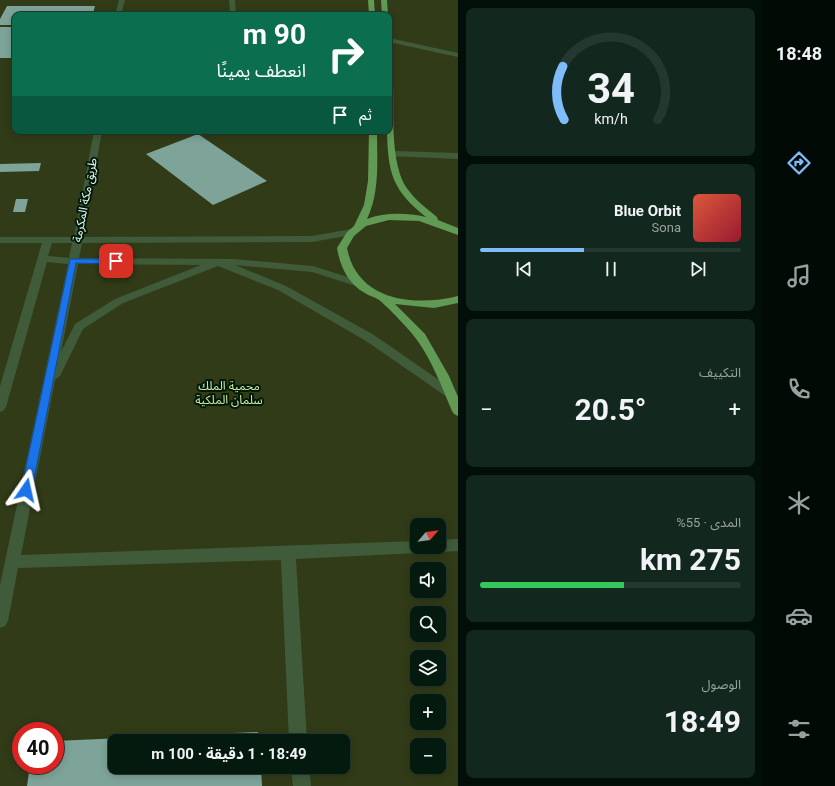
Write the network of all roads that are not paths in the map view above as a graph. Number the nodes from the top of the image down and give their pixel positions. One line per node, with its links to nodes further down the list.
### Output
1 (122, 0): 5 (street)
2 (232, 0): 6 (street)
3 (371, 0): 7 (main road)
4 (384, 0): 8 (main road)
5 (119, 12)
6 (233, 12)
7 (372, 12)
8 (385, 12)
9 (392, 41): 10 (street)
10 (458, 55)
11 (97, 134): 19 (street, طريق مكة المكرمة)
12 (373, 134): 17 (main road)
13 (392, 134): 14 (main road)
14 (393, 154): 15 (street); 16 (main road)
15 (458, 156)
16 (440, 224): 17 (main road); 18 (main road)
17 (355, 230): 19 (street); 25 (main road)
18 (458, 232)
19 (78, 239): 21 (street); 23 (street, طريق مكة المكرمة)
20 (0, 240): 21 (street)
21 (48, 240): 22 (street)
22 (44, 259): 23 (street); 30 (street)
23 (73, 261): 24 (street); 28 (street, طريق مكة المكرمة)
24 (218, 262): 25 (street); 28 (street); 29 (street)
25 (359, 284): 26 (main road)
26 (383, 298): 27 (main road); 29 (main road)
27 (458, 300)
28 (47, 389): 36 (street, طريق مكة المكرمة)
29 (451, 394): 31 (main road)
30 (0, 407)
31 (458, 411)
32 (458, 545): 33 (street)
33 (446, 546)
34 (410, 547): 35 (street)
35 (288, 553): 36 (street); 38 (street)
36 (12, 562): 37 (street, طريق مكة المكرمة)
37 (0, 621)
38 (298, 734)
39 (301, 774): 40 (street)
40 (302, 786)

